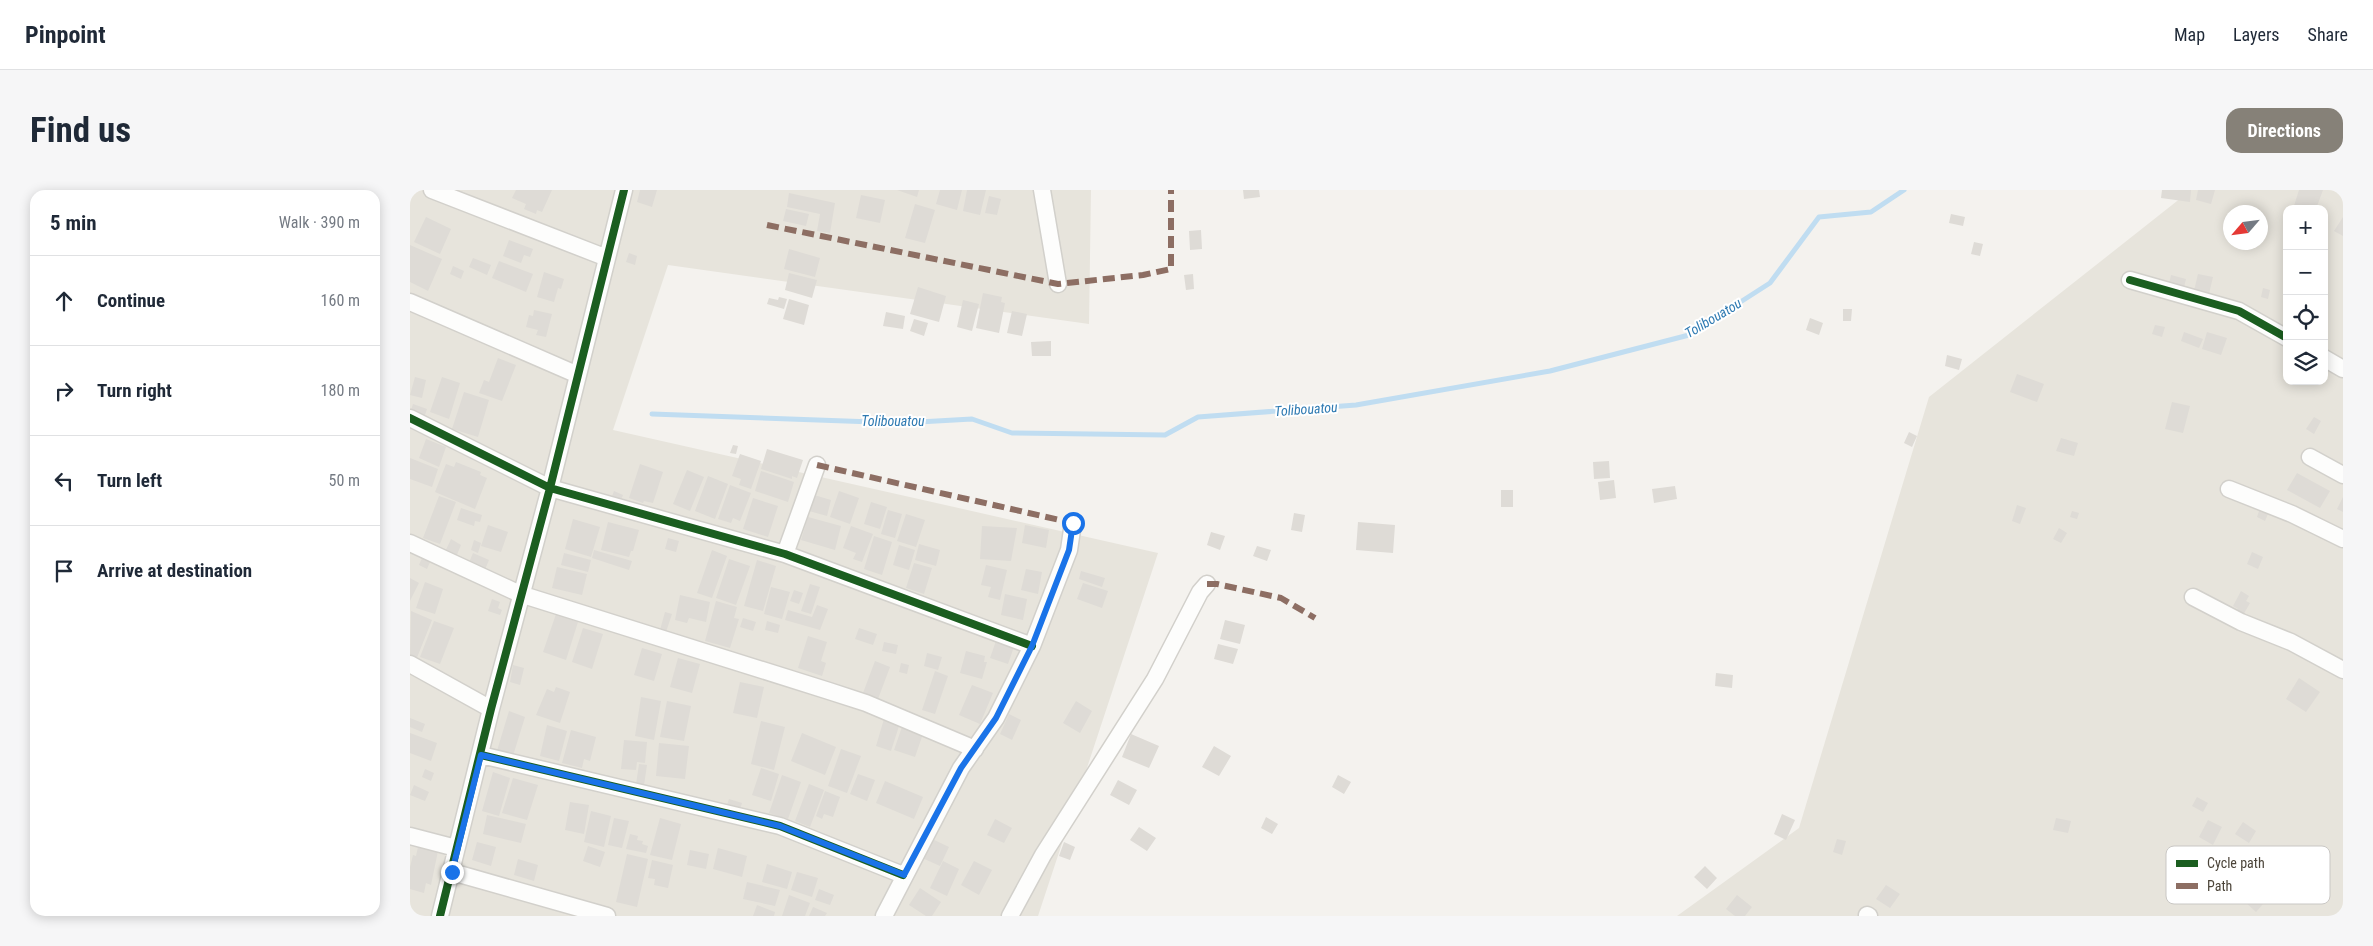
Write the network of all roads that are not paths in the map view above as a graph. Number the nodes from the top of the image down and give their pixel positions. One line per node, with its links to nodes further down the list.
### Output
1 (432, 190): 4 (street)
2 (624, 190): 4 (street)
3 (1042, 190): 6 (street)
4 (607, 258): 11 (street)
5 (2130, 280): 8 (street)
6 (1058, 284)
7 (410, 302): 11 (street)
8 (2283, 336)
9 (2328, 360): 10 (street)
10 (2343, 369)
11 (578, 375): 16 (street)
12 (410, 418): 16 (street)
13 (2310, 457): 15 (street)
14 (817, 465): 21 (street)
15 (2343, 475)
16 (550, 488): 21 (street); 23 (street)
17 (2229, 489): 19 (street)
18 (1073, 523): 25 (street)
19 (2343, 539)
20 (410, 543): 23 (street)
21 (786, 554): 25 (street)
22 (1207, 584): 38 (street)
23 (520, 594): 28 (street); 29 (street)
24 (2193, 596): 27 (street)
25 (1032, 646): 29 (street)
26 (410, 664): 28 (street)
27 (2343, 670)
28 (491, 709): 30 (street)
29 (975, 749): 34 (street)
30 (481, 755): 32 (street); 34 (street)
31 (410, 836): 32 (street)
32 (456, 848): 33 (street)
33 (452, 872): 35 (street); 36 (street)
34 (904, 875): 37 (street)
35 (440, 916)
36 (607, 916)
37 (884, 916)
38 (1010, 916)

